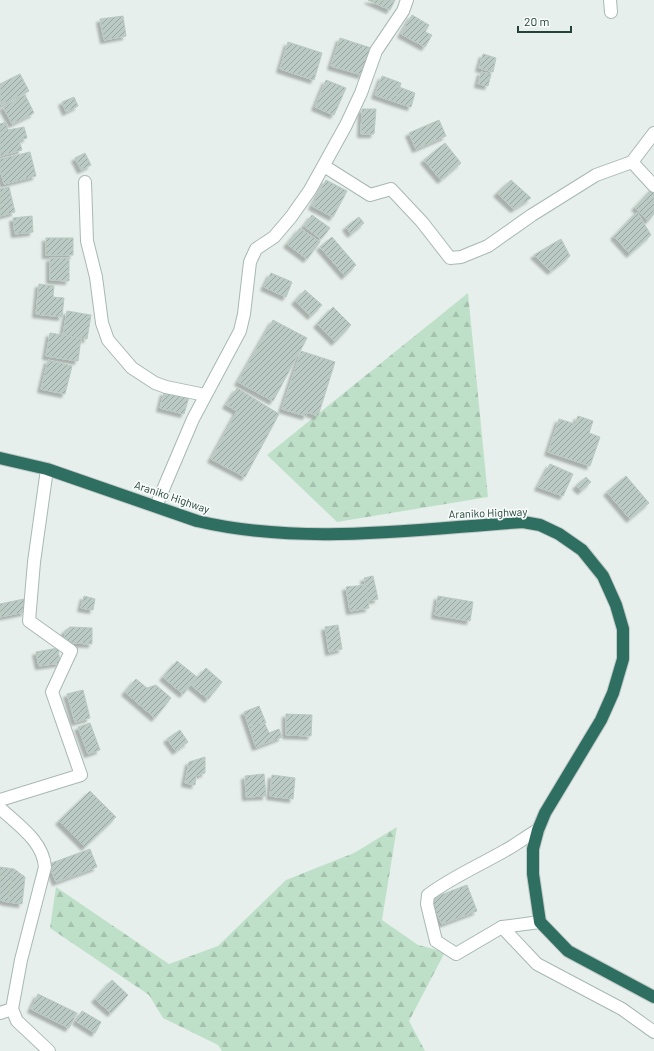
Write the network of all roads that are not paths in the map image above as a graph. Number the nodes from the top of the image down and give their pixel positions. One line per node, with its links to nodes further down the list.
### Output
1 (407, 0): 4 (street)
2 (654, 133): 3 (street)
3 (632, 162): 4 (street); 6 (street)
4 (324, 166): 7 (street)
5 (85, 182): 7 (street)
6 (654, 186)
7 (205, 395): 10 (street)
8 (0, 458): 9 (highway, Araniko Highway)
9 (47, 469): 10 (highway, Araniko Highway); 11 (street)
10 (156, 506): 13 (highway, Araniko Highway)
11 (0, 800)
12 (0, 808): 17 (street)
13 (538, 830): 14 (highway, Araniko Highway); 15 (street)
14 (540, 922): 15 (street); 16 (highway)
15 (502, 927): 19 (street)
16 (654, 997)
17 (12, 1009): 18 (street); 20 (street)
18 (0, 1013)
19 (654, 1032)
20 (49, 1051)

